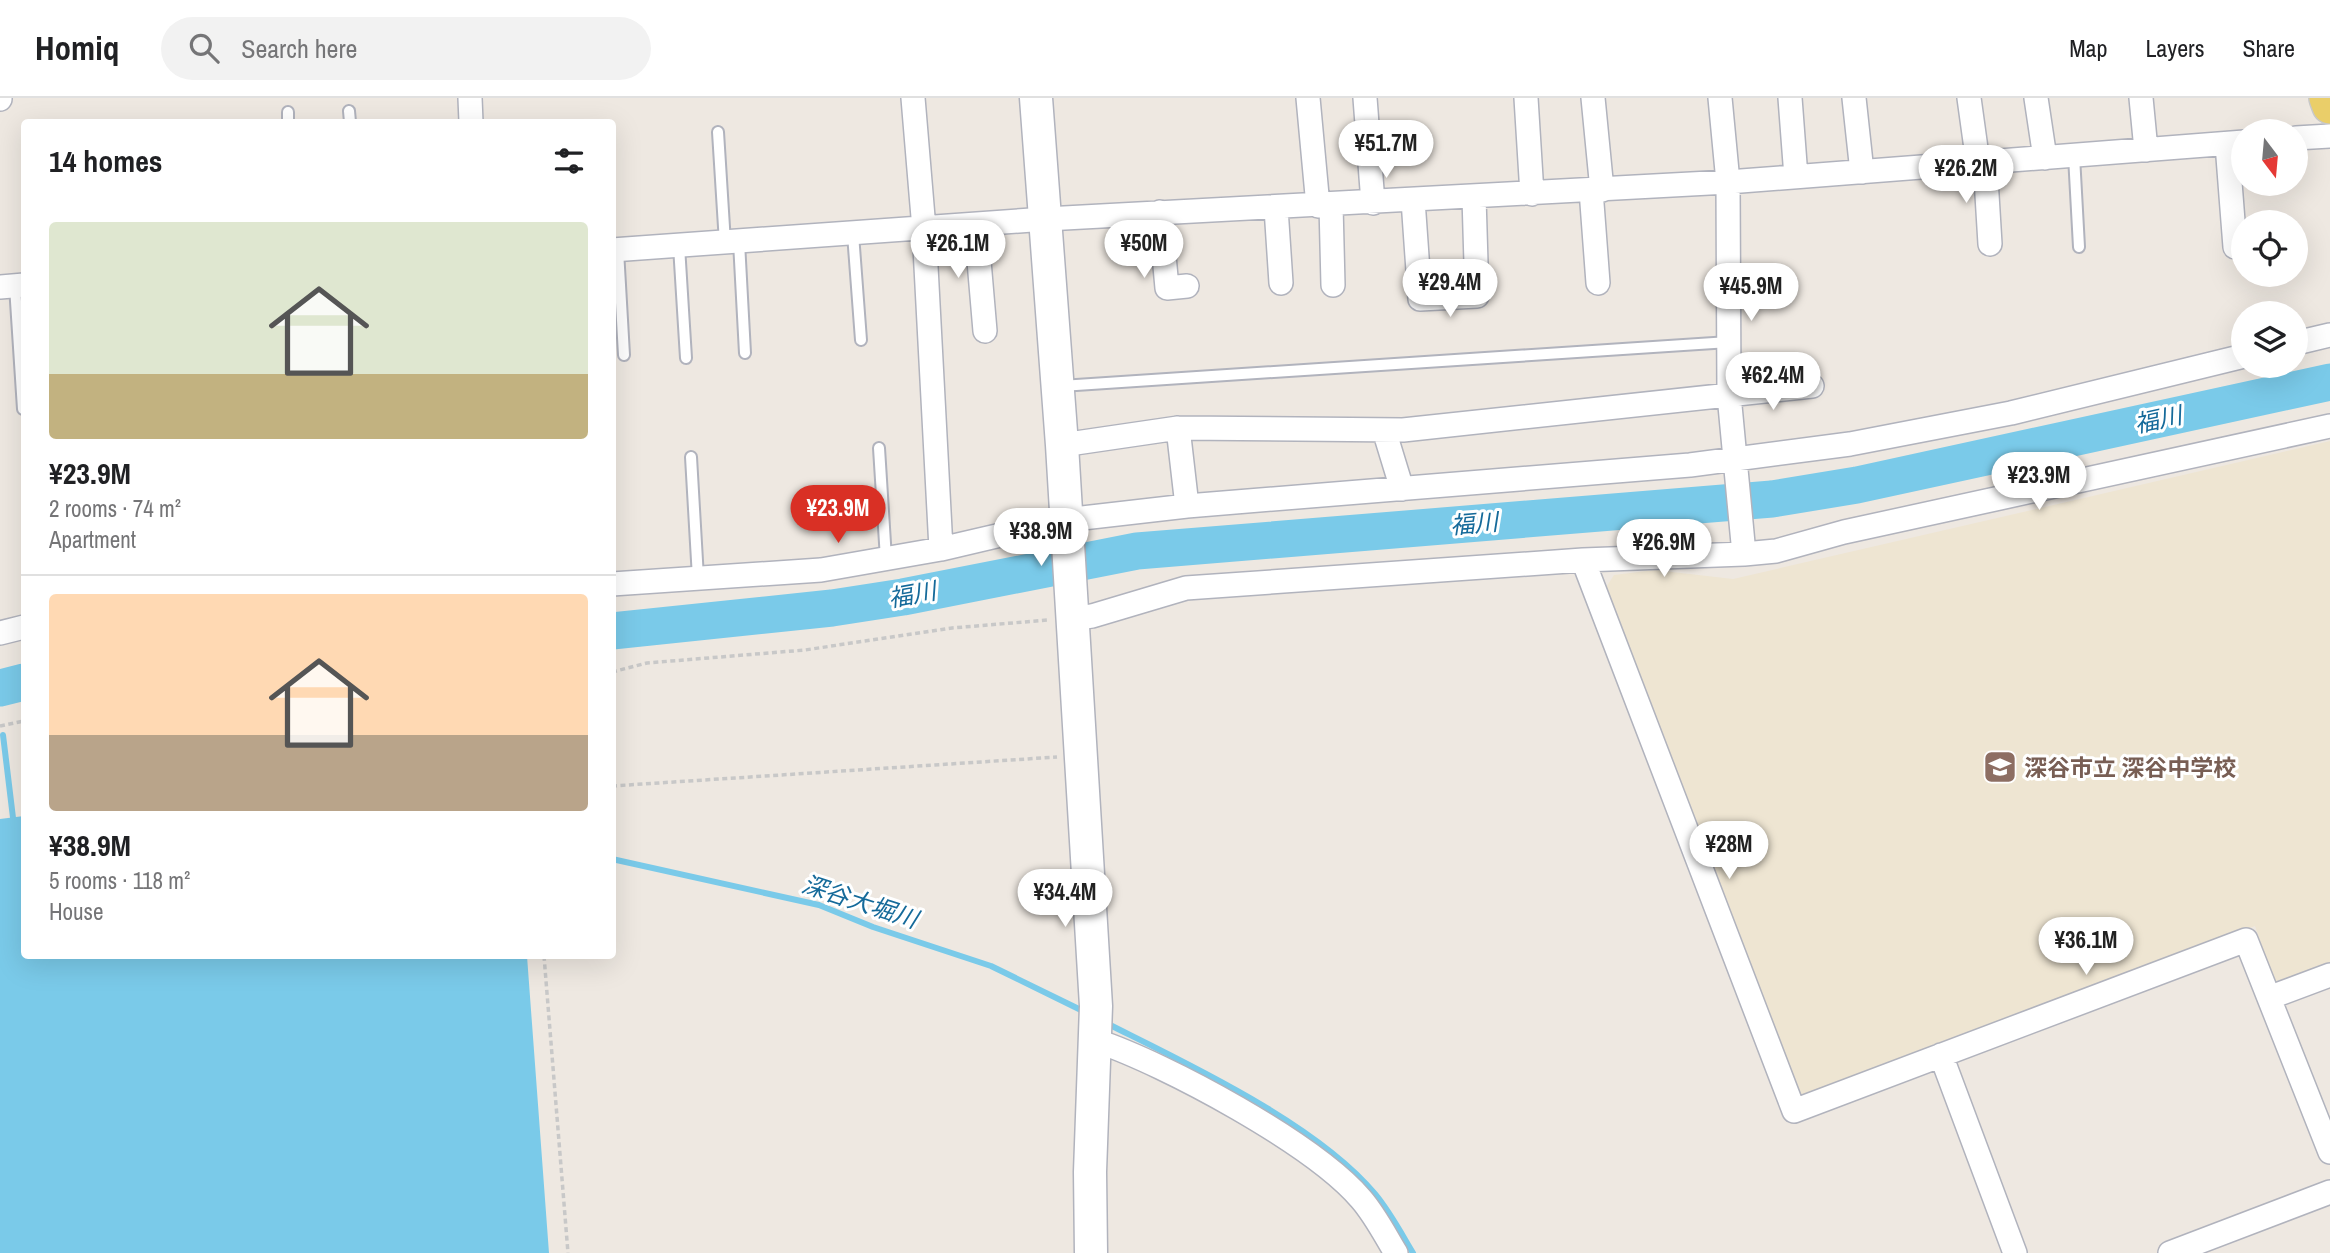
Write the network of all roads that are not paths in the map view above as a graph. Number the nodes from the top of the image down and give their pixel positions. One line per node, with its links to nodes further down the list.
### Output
1 (470, 98): 16 (street)
2 (913, 98): 38 (street)
3 (1308, 98): 33 (street)
4 (1365, 98): 32 (street)
5 (1526, 98): 29 (street)
6 (1593, 98): 28 (street)
7 (1720, 98): 27 (street)
8 (1790, 98): 26 (street)
9 (1854, 98): 25 (street)
10 (1969, 98): 24 (street)
11 (2036, 98): 23 (street)
12 (2141, 98): 21 (street)
13 (2327, 98): 15 (main road)
14 (1037, 100): 36 (street)
15 (2330, 106)
16 (471, 119)
17 (718, 132): 40 (lane)
18 (2330, 136): 19 (street)
19 (2308, 137)
20 (2231, 143): 21 (street)
21 (2146, 150): 22 (street)
22 (2074, 156): 23 (street); 43 (lane)
23 (2045, 158): 24 (street)
24 (1982, 163): 25 (street); 41 (street)
25 (1862, 172): 26 (street)
26 (1796, 177): 27 (street)
27 (1728, 182): 28 (street); 55 (street)
28 (1596, 190): 29 (street); 46 (street)
29 (1532, 194): 30 (street)
30 (1474, 197): 31 (street); 31 (street)
31 (1413, 200): 32 (street)
32 (1373, 203): 33 (street)
33 (1325, 205): 34 (street); 48 (street)
34 (1276, 208): 35 (street); 47 (street)
35 (1160, 212): 36 (street); 50 (street)
36 (1046, 219): 37 (street); 61 (street)
37 (976, 226): 38 (street); 51 (street)
38 (924, 229): 39 (street); 75 (street)
39 (853, 234): 40 (street); 53 (lane)
40 (732, 242): 42 (street); 56 (lane)
41 (1990, 244)
42 (679, 246): 44 (street); 58 (lane)
43 (2079, 247)
44 (616, 250)
45 (616, 262): 57 (lane)
46 (1598, 283)
47 (1281, 284)
48 (1333, 285)
49 (13, 286): 60 (lane)
50 (1187, 286)
51 (985, 331)
52 (2330, 335): 54 (street)
53 (861, 340)
54 (2308, 340)
55 (1729, 342): 61 (lane); 63 (street)
56 (745, 353)
57 (624, 355)
58 (686, 358)
59 (2231, 359): 70 (street)
60 (21, 384)
61 (1057, 386): 67 (street)
62 (1812, 386): 63 (street)
63 (1729, 395): 66 (street); 70 (street)
64 (2330, 426): 74 (street)
65 (1178, 428): 66 (street); 67 (street); 72 (street)
66 (1384, 430): 71 (street)
67 (1062, 445): 73 (street)
68 (879, 448): 76 (lane)
69 (691, 457): 78 (lane)
70 (1735, 462): 71 (street); 74 (street)
71 (1402, 489): 72 (street)
72 (1187, 506): 73 (street)
73 (1065, 525): 75 (street); 80 (street)
74 (1744, 547): 77 (street)
75 (940, 549): 76 (street)
76 (886, 559): 78 (street)
77 (1583, 560): 80 (street); 86 (street)
78 (698, 578): 79 (street)
79 (616, 584)
80 (1070, 610): 85 (street)
81 (21, 628): 82 (street)
82 (0, 634)
83 (2330, 975): 84 (street)
84 (2271, 997): 86 (street); 87 (street)
85 (1097, 1041): 90 (street); 91 (street)
86 (1941, 1055): 92 (street)
87 (2330, 1152)
88 (2330, 1192): 89 (street)
89 (2196, 1248): 93 (street)
90 (1091, 1253)
91 (1396, 1253)
92 (2015, 1253)
93 (2170, 1253)

